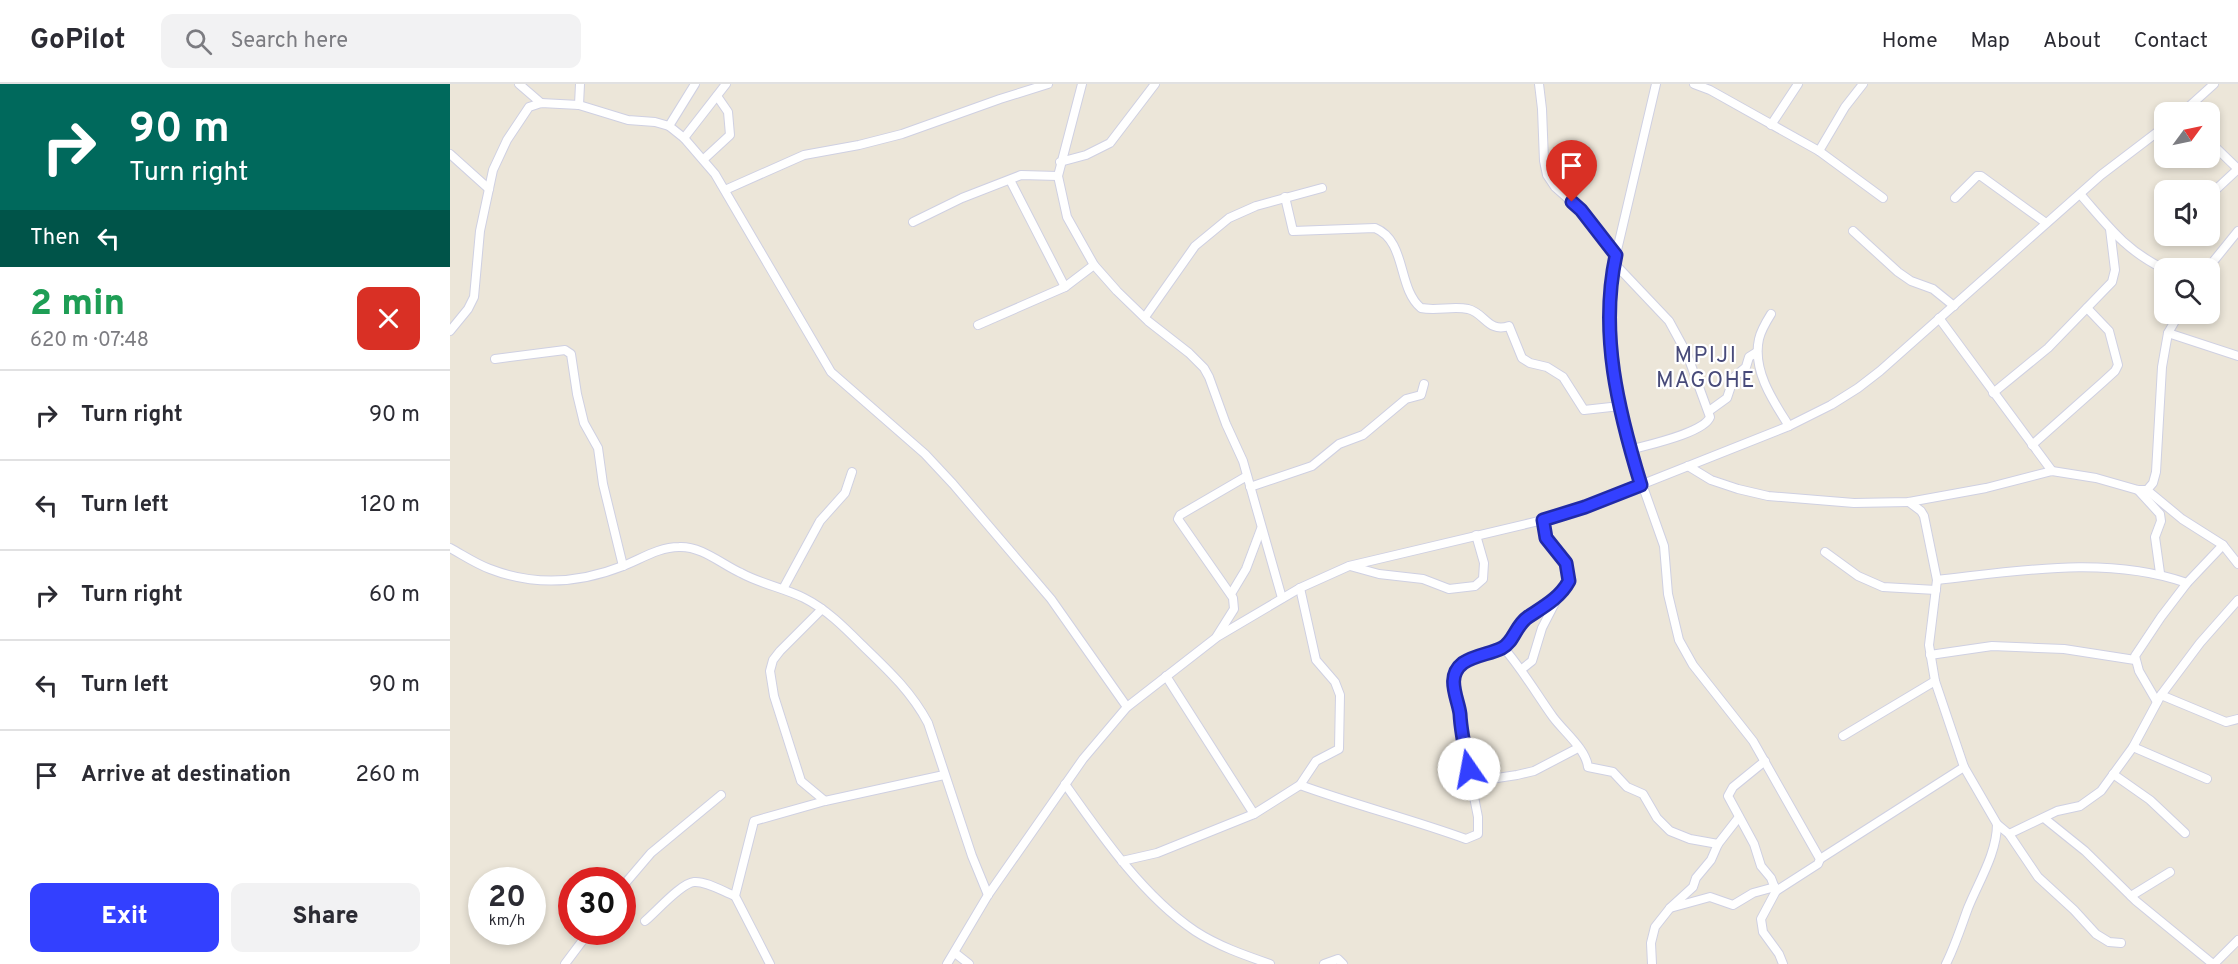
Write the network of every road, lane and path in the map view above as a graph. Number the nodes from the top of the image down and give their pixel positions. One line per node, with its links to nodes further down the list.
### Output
1 (519, 84): 17 (street)
2 (580, 84): 18 (street)
3 (695, 84): 20 (street)
4 (726, 84): 15 (street)
5 (1048, 84): 34 (street)
6 (1082, 84): 27 (street)
7 (1155, 84): 27 (street)
8 (1539, 84): 45 (street)
9 (1656, 84): 45 (street)
10 (1694, 84): 14 (street)
11 (1798, 84): 19 (street)
12 (1863, 84): 23 (street)
13 (2214, 84): 16 (street)
14 (1711, 87): 19 (street)
15 (717, 96): 22 (street); 26 (street)
16 (2194, 102)
17 (542, 103): 18 (street); 33 (street)
18 (579, 105): 20 (street)
19 (1772, 125): 23 (street)
20 (669, 126): 22 (street)
21 (2154, 135): 35 (street)
22 (684, 138): 26 (street)
23 (1819, 151): 37 (street)
24 (2220, 152): 28 (street)
25 (450, 154): 33 (street)
26 (704, 159): 34 (street)
27 (1060, 162): 29 (street)
28 (2238, 169): 31 (street)
29 (1058, 176): 30 (street); 47 (street)
30 (1010, 180): 39 (street); 48 (street)
31 (2220, 186)
32 (1322, 188): 36 (street)
33 (489, 189): 56 (street)
34 (725, 190): 105 (street)
35 (2080, 194): 40 (street); 41 (street)
36 (1285, 197): 52 (street); 63 (street)
37 (1882, 198)
38 (1955, 198): 40 (street)
39 (913, 222)
40 (2046, 224): 49 (street)
41 (2110, 229): 46 (street); 50 (street)
42 (1853, 231): 49 (street)
43 (2238, 231): 44 (street)
44 (2216, 258)
45 (1615, 259): 63 (street); 64 (street)
46 (2154, 263)
47 (1094, 265): 48 (street); 52 (street)
48 (1065, 287): 55 (street)
49 (1954, 306): 53 (street)
50 (2087, 308): 62 (street); 66 (street)
51 (1771, 314): 58 (street)
52 (1145, 317): 71 (street)
53 (1939, 318): 62 (street); 65 (street)
54 (2173, 324): 57 (street)
55 (978, 325)
56 (450, 331)
57 (2168, 333): 59 (street); 75 (street)
58 (1757, 352): 64 (street); 65 (street)
59 (2238, 356)
60 (495, 359): 84 (street)
61 (1424, 384): 73 (street)
62 (1993, 393): 66 (street)
63 (1620, 406): 67 (street)
64 (1709, 411): 67 (street)
65 (1789, 426): 68 (street)
66 (2032, 445): 69 (street)
67 (1630, 450): 72 (street)
68 (1688, 466): 72 (street); 76 (street)
69 (2052, 471): 74 (street); 76 (street)
70 (852, 472): 90 (street)
71 (1247, 476): 73 (street); 92 (street)
72 (1641, 485): 77 (street); 110 (street)
73 (1250, 487): 78 (street)
74 (2138, 490): 75 (street); 86 (street)
75 (2147, 490): 80 (street)
76 (1909, 502): 87 (street)
77 (1543, 520): 79 (street); 93 (street)
78 (1261, 528): 92 (street); 94 (street)
79 (1476, 535): 85 (street); 85 (street)
80 (2223, 545): 83 (street); 88 (street)
81 (450, 548): 84 (street)
82 (1825, 552): 91 (street)
83 (2238, 564)
84 (623, 566): 90 (street)
85 (1349, 566): 89 (street)
86 (2160, 573): 87 (street); 88 (street)
87 (1937, 580): 91 (street)
88 (2187, 583): 100 (street)
89 (1300, 588): 94 (street); 117 (street)
90 (783, 590): 96 (street)
91 (1936, 590): 99 (street)
92 (1231, 594): 97 (street)
93 (1559, 595): 98 (street); 101 (street)
94 (1282, 598): 97 (street)
95 (2238, 600): 104 (street)
96 (822, 609): 114 (street); 119 (street)
97 (1217, 637): 102 (street)
98 (1503, 647): 101 (street); 112 (street)
99 (1930, 654): 100 (street); 103 (street)
100 (2136, 660): 104 (street)
101 (1522, 669): 109 (street)
102 (1166, 676): 105 (street); 120 (street)
103 (1935, 681): 107 (street); 111 (street)
104 (2159, 698): 106 (street); 108 (street)
105 (1127, 707): 116 (street)
106 (2238, 719)
107 (1843, 736)
108 (2133, 747): 113 (street); 115 (street)
109 (1578, 748): 112 (street); 126 (street)
110 (1765, 761): 121 (street); 127 (street)
111 (1964, 767): 123 (street); 127 (street)
112 (1469, 769): 117 (street)
113 (2113, 774): 122 (street); 124 (street)
114 (944, 775): 119 (street); 132 (street)
115 (2207, 779)
116 (1065, 784): 128 (street); 132 (street)
117 (1300, 785): 120 (street)
118 (721, 795): 129 (street)
119 (825, 801): 134 (street)
120 (1254, 814): 128 (street)
121 (1739, 817): 126 (street); 131 (street)
122 (2044, 819): 125 (street); 133 (street)
123 (1997, 824): 125 (street); 150 (street)
124 (2185, 833)
125 (2009, 834): 138 (street)
126 (1718, 844): 135 (street)
127 (1820, 859): 131 (street)
128 (1122, 861): 145 (street)
129 (636, 871)
130 (2170, 872): 133 (street)
131 (1776, 889): 135 (street); 149 (street)
132 (988, 895): 140 (street)
133 (2132, 896): 151 (street)
134 (735, 897): 136 (street); 142 (street)
135 (1670, 908): 148 (street)
136 (645, 921)
137 (2238, 940): 151 (street)
138 (2121, 943)
139 (580, 945): 141 (street)
140 (955, 953): 143 (street); 144 (street)
141 (566, 964)
142 (770, 964)
143 (947, 964)
144 (969, 964)
145 (1270, 964)
146 (1324, 964): 147 (street)
147 (1343, 964)
148 (1652, 964)
149 (1783, 964)
150 (1946, 964)
151 (2213, 964)

